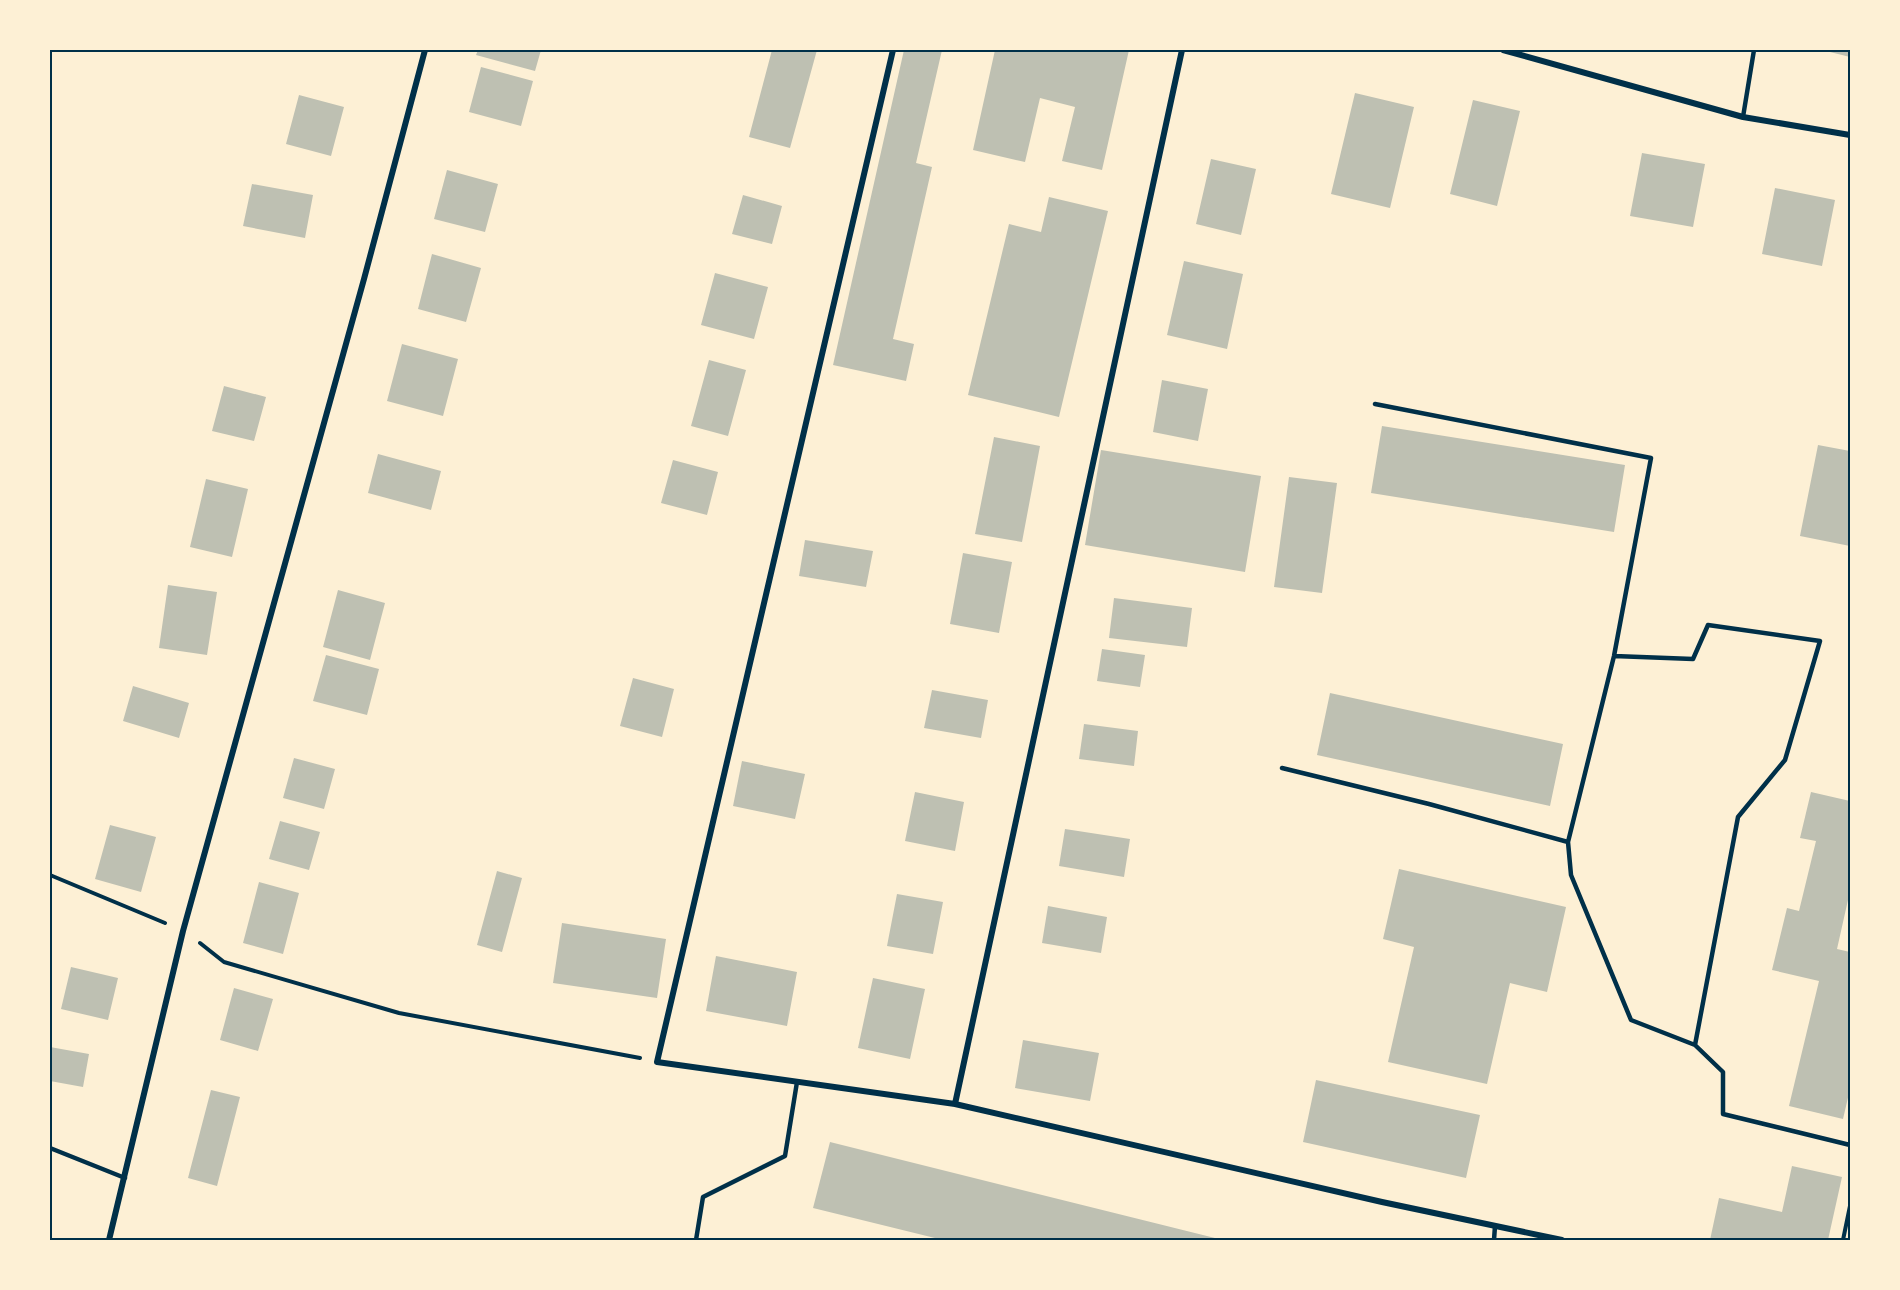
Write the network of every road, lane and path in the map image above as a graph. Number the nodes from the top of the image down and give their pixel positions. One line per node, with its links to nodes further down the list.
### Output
1 (424, 50): 13 (street)
2 (893, 50): 15 (street)
3 (1182, 50): 17 (street)
4 (1503, 50): 6 (street)
5 (1754, 50): 6 (lane)
6 (1743, 117): 7 (street)
7 (1851, 135)
8 (1375, 405): 9 (lane)
9 (1614, 656): 11 (lane); 14 (lane)
10 (1282, 768): 11 (lane)
11 (1568, 842): 14 (lane)
12 (50, 875): 13 (path)
13 (183, 931): 15 (path); 20 (street)
14 (1695, 1045): 18 (lane)
15 (657, 1062): 16 (street)
16 (798, 1082): 17 (street); 26 (lane)
17 (954, 1104): 22 (street)
18 (1851, 1145)
19 (50, 1148): 20 (lane)
20 (125, 1178): 25 (street)
21 (1851, 1206): 23 (path)
22 (1495, 1226): 27 (lane); 28 (street)
23 (1845, 1233): 24 (path); 29 (path)
24 (1851, 1234)
25 (109, 1240)
26 (696, 1240)
27 (1494, 1240)
28 (1562, 1240)
29 (1843, 1240)

